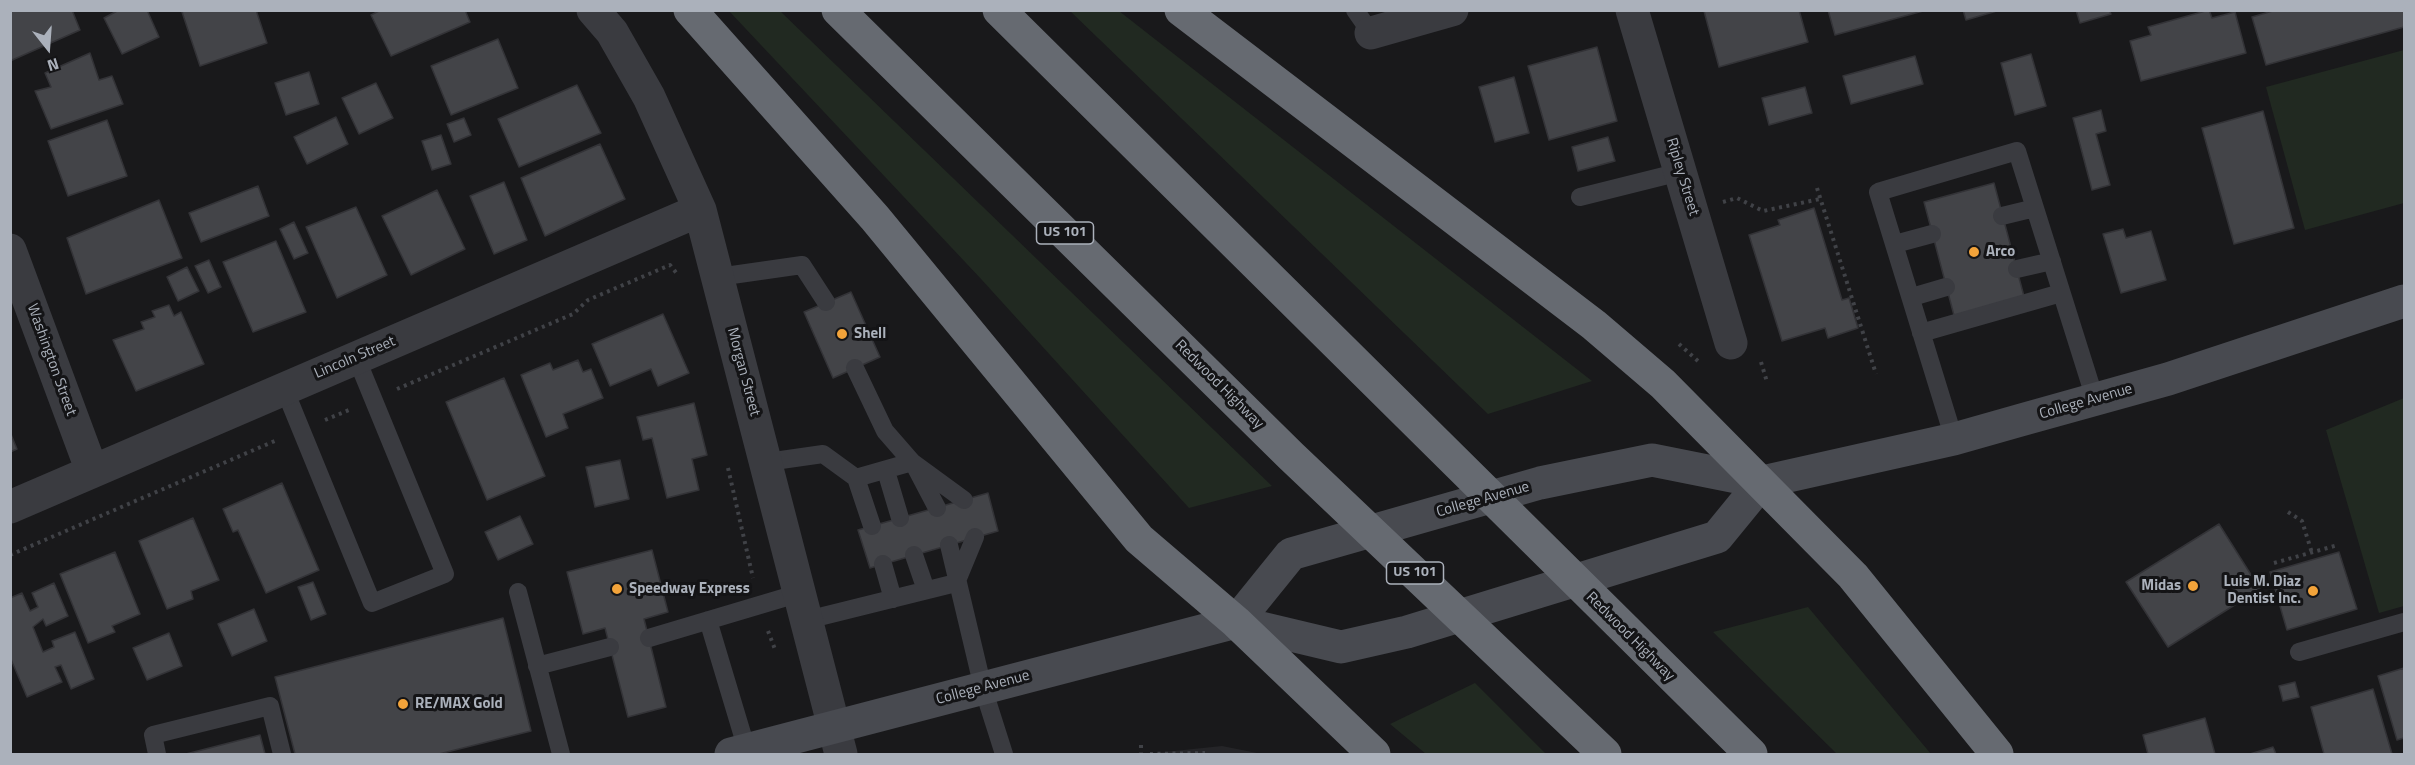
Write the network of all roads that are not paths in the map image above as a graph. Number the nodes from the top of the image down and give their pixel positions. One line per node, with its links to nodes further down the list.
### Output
1 (593, 10): 12 (street, Morgan Street)
2 (690, 10): 53 (highway)
3 (838, 10): 67 (highway, Redwood Highway / US 101)
4 (999, 10): 68 (highway, Redwood Highway)
5 (1181, 10): 37 (highway)
6 (1452, 10): 8 (street)
7 (1632, 10): 9 (street, Ripley Street)
8 (1363, 22)
9 (1680, 172): 10 (lane); 26 (street, Ripley Street)
10 (1580, 197)
11 (2035, 208): 13 (lane); 15 (lane); 17 (lane)
12 (700, 210): 19 (street, Morgan Street); 27 (street, Lincoln Street)
13 (2002, 216)
14 (1932, 234): 15 (lane)
15 (1895, 244): 22 (lane)
16 (10, 250): 34 (street, Washington Street)
17 (2052, 261): 18 (lane); 21 (lane)
18 (2017, 269)
19 (718, 277): 24 (lane); 32 (street, Morgan Street)
20 (1946, 287): 22 (lane)
21 (2061, 292): 25 (lane); 30 (lane)
22 (1911, 297): 25 (lane)
23 (2404, 301): 30 (main road, College Avenue)
24 (826, 302)
25 (1921, 333): 31 (lane)
26 (1731, 343)
27 (356, 357): 29 (street, Lincoln Street); 29 (lane)
28 (855, 368): 33 (lane)
29 (284, 388): 34 (street, Lincoln Street)
30 (2095, 399): 31 (main road, College Avenue)
31 (1954, 439): 37 (main road, College Avenue)
32 (767, 462): 36 (lane); 51 (street, Morgan Street)
33 (912, 462): 35 (lane); 38 (lane); 40 (lane)
34 (92, 471): 39 (street, Lincoln Street)
35 (886, 471): 36 (lane); 41 (lane)
36 (856, 478): 42 (lane)
37 (1762, 483): 53 (main road, College Avenue); 53 (main road, College Avenue); 69 (highway)
38 (964, 500)
39 (10, 507)
40 (937, 508)
41 (900, 518)
42 (872, 526)
43 (975, 537): 47 (lane)
44 (949, 545): 47 (lane)
45 (914, 555): 48 (lane)
46 (883, 564): 50 (lane)
47 (956, 583): 48 (lane); 59 (lane)
48 (926, 590): 50 (lane)
49 (518, 592): 58 (lane)
50 (893, 599): 51 (lane)
51 (803, 606): 52 (lane); 60 (street, Morgan Street)
52 (708, 620): 55 (lane); 61 (lane)
53 (1236, 622): 59 (main road, College Avenue); 66 (highway)
54 (2404, 622): 57 (lane)
55 (649, 638)
56 (610, 646): 58 (lane)
57 (2299, 652)
58 (537, 666): 64 (lane)
59 (983, 688): 60 (main road, College Avenue); 65 (lane)
60 (838, 741): 61 (main road, College Avenue)
61 (739, 752)
62 (157, 754): 63 (lane)
63 (282, 754)
64 (561, 754)
65 (1004, 754)
66 (1374, 754)
67 (1605, 754)
68 (1751, 754)
69 (1997, 754)

